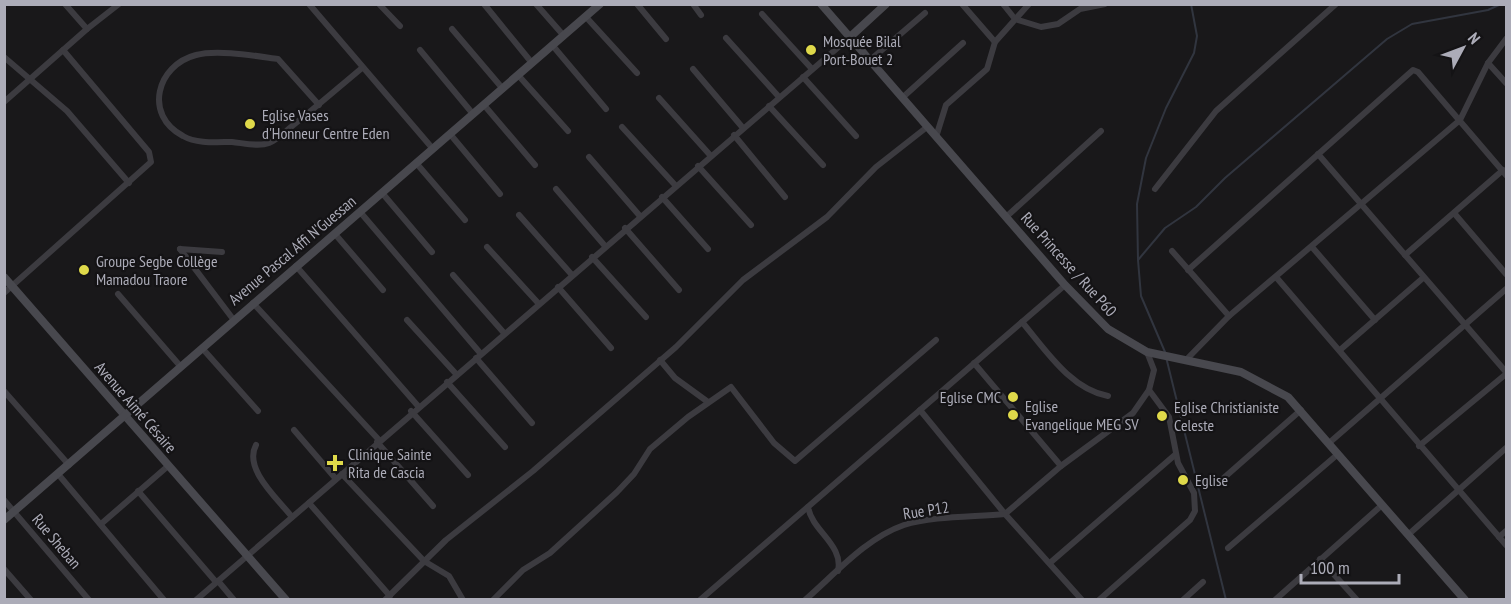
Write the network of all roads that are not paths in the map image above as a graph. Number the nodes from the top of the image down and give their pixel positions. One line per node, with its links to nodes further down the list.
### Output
1 (65, 4): 23 (street)
2 (309, 4): 39 (street)
3 (380, 4): 22 (street)
4 (484, 4): 37 (street)
5 (536, 4): 25 (street)
6 (600, 4): 17 (street, Avenue Pascal Affi N'Guessan)
7 (637, 4): 28 (street)
8 (693, 4): 20 (street)
9 (821, 4): 27 (street, Rue Princesse / Rue P60)
10 (886, 4): 27 (street)
11 (962, 4): 30 (street)
12 (1003, 4): 21 (street)
13 (1029, 4): 21 (street)
14 (1105, 4): 21 (street)
15 (1336, 4): 79 (street)
16 (114, 6): 23 (street)
17 (588, 11): 25 (street, Avenue Pascal Affi N'Guessan); 42 (street)
18 (925, 13): 36 (street)
19 (762, 14): 41 (street)
20 (701, 15)
21 (1015, 19): 30 (street)
22 (400, 26)
23 (87, 29): 33 (street)
24 (452, 29): 47 (street)
25 (564, 36): 32 (street, Avenue Pascal Affi N'Guessan)
26 (726, 38): 48 (street)
27 (849, 38): 36 (street, Rue Princesse / Rue P60); 41 (street)
28 (666, 39)
29 (1506, 39): 38 (street)
30 (995, 42): 66 (street)
31 (963, 43): 50 (street)
32 (553, 46): 37 (street, Avenue Pascal Affi N'Guessan); 55 (street)
33 (63, 50): 45 (street); 76 (street)
34 (420, 50): 56 (street)
35 (4, 57): 45 (street)
36 (869, 61): 50 (street, Rue Princesse / Rue P60)
37 (532, 63): 43 (street, Avenue Pascal Affi N'Guessan)
38 (1488, 63): 46 (street); 57 (street)
39 (362, 68): 52 (street); 67 (street)
40 (693, 69): 60 (street)
41 (812, 69): 44 (street)
42 (637, 73)
43 (518, 75): 47 (street, Avenue Pascal Affi N'Guessan); 61 (street)
44 (803, 77): 48 (street); 65 (street)
45 (29, 81): 51 (street); 76 (street)
46 (1506, 83)
47 (503, 89): 53 (street, Avenue Pascal Affi N'Guessan)
48 (779, 97): 54 (street)
49 (659, 98): 69 (street)
50 (902, 98): 59 (street, Rue Princesse / Rue P60)
51 (4, 102)
52 (319, 105): 52 (street)
53 (484, 105): 56 (street, Avenue Pascal Affi N'Guessan); 72 (street)
54 (769, 106): 60 (street); 73 (street)
55 (606, 109)
56 (473, 114): 63 (street, Avenue Pascal Affi N'Guessan)
57 (1460, 120): 68 (street); 75 (street); 84 (street)
58 (622, 127): 77 (street)
59 (927, 127): 66 (street, Rue Princesse / Rue P60); 135 (street)
60 (743, 128): 64 (street)
61 (568, 131)
62 (1101, 131): 89 (street)
63 (450, 134): 67 (street, Avenue Pascal Affi N'Guessan); 81 (street)
64 (734, 135): 69 (street); 83 (street)
65 (856, 136)
66 (936, 137): 89 (street, Rue Princesse / Rue P60)
67 (433, 149): 71 (street, Avenue Pascal Affi N'Guessan)
68 (1318, 154): 84 (street); 104 (street)
69 (710, 155): 74 (street)
70 (589, 157): 88 (street)
71 (417, 164): 80 (street, Avenue Pascal Affi N'Guessan); 90 (street)
72 (535, 165)
73 (823, 165)
74 (698, 166): 77 (street); 91 (street)
75 (1505, 172): 86 (street)
76 (129, 183): 112 (street)
77 (675, 185): 82 (street)
78 (556, 189): 94 (street)
79 (1155, 189)
80 (383, 194): 85 (street, Avenue Pascal Affi N'Guessan); 100 (street)
81 (500, 194)
82 (662, 196): 88 (street); 97 (street)
83 (785, 197)
84 (1360, 204): 96 (street); 101 (street)
85 (361, 213): 93 (street, Avenue Pascal Affi N'Guessan); 134 (street)
86 (1454, 213): 101 (street); 106 (street)
87 (519, 215): 105 (street)
88 (639, 216): 92 (street)
89 (1006, 217): 111 (street, Rue Princesse / Rue P60)
90 (465, 220)
91 (751, 225)
92 (625, 228): 94 (street); 116 (street)
93 (335, 234): 103 (street, Avenue Pascal Affi N'Guessan); 115 (street)
94 (605, 246): 102 (street)
95 (487, 247): 120 (street)
96 (1312, 247): 109 (street); 125 (street)
97 (708, 249)
98 (1172, 251): 104 (street)
99 (222, 252): 123 (street)
100 (432, 252)
101 (1405, 255): 110 (street)
102 (592, 257): 105 (street); 122 (street)
103 (296, 266): 119 (street, Avenue Pascal Affi N'Guessan); 147 (street)
104 (1188, 270): 121 (street)
105 (572, 274): 113 (street)
106 (1506, 274)
107 (453, 275): 128 (street)
108 (4, 277): 112 (street, Avenue Aimé Césaire)
109 (1276, 277): 121 (street); 132 (street)
110 (1424, 278): 125 (street); 127 (street)
111 (1065, 285): 126 (street); 133 (street, Rue Princesse / Rue P60)
112 (13, 286): 117 (street); 152 (street, Avenue Aimé Césaire)
113 (558, 287): 120 (street); 131 (street)
114 (1506, 289): 127 (street)
115 (383, 290)
116 (679, 290)
117 (4, 293)
118 (118, 294): 138 (street)
119 (253, 303): 123 (street, Avenue Pascal Affi N'Guessan); 155 (street)
120 (538, 304): 128 (street)
121 (1229, 316): 136 (street)
122 (646, 317)
123 (233, 319): 130 (street, Avenue Pascal Affi N'Guessan)
124 (407, 320): 140 (street)
125 (1375, 320): 132 (street)
126 (1022, 322): 137 (street); 144 (street)
127 (1466, 326): 139 (street); 145 (street)
128 (504, 333): 134 (street)
129 (936, 340): 146 (street)
130 (202, 348): 138 (street, Avenue Pascal Affi N'Guessan); 150 (street)
131 (611, 348)
132 (1340, 350): 145 (street)
133 (1147, 352): 136 (street, Rue Princesse / Rue P60); 142 (street)
134 (479, 356): 140 (street); 153 (street)
135 (660, 360): 146 (street); 190 (street)
136 (1186, 360): 149 (street, Rue Princesse / Rue P60)
137 (974, 363): 148 (street); 165 (street)
138 (181, 367): 152 (street, Avenue Pascal Affi N'Guessan)
139 (1506, 373): 158 (street)
140 (457, 375): 141 (street)
141 (447, 382): 147 (street); 159 (street)
142 (1149, 390): 161 (street); 165 (street)
143 (4, 392): 163 (street)
144 (1108, 396)
145 (1380, 400): 156 (street); 158 (street)
146 (708, 402): 204 (street)
147 (418, 406): 151 (street)
148 (920, 410): 177 (street); 179 (street)
149 (1301, 410): 156 (street, Rue Princesse / Rue P60); 170 (street)
150 (258, 411)
151 (411, 411): 155 (street); 168 (street)
152 (124, 417): 163 (street, Avenue Pascal Affi N'Guessan); 164 (street, Avenue Aimé Césaire)
153 (532, 423)
154 (294, 430): 169 (street)
155 (378, 441): 167 (street); 176 (street)
156 (1329, 443): 162 (street, Rue Princesse / Rue P60)
157 (256, 445): 180 (street)
158 (1419, 446): 172 (street)
159 (505, 447)
160 (1506, 448): 172 (street)
161 (1176, 454): 191 (street); 208 (street)
162 (1338, 454): 175 (street, Rue Princesse / Rue P60); 187 (street)
163 (69, 465): 166 (street, Avenue Pascal Affi N'Guessan)
164 (168, 466): 171 (street); 188 (street, Avenue Aimé Césaire)
165 (1061, 466): 179 (street)
166 (58, 474): 178 (street, Avenue Pascal Affi N'Guessan); 182 (street)
167 (342, 474): 169 (street); 190 (street)
168 (468, 475)
169 (336, 479): 174 (street)
170 (1218, 483)
171 (138, 491): 182 (street); 194 (street)
172 (1458, 491): 184 (street); 185 (street)
173 (4, 500): 178 (street, Rue Sheban)
174 (309, 503): 180 (street); 196 (street)
175 (1382, 504): 184 (street, Rue Princesse / Rue P60); 189 (street)
176 (433, 506)
177 (808, 507): 193 (street); 205 (street)
178 (15, 512): 181 (street, Avenue Pascal Affi N'Guessan); 198 (street, Rue Sheban)
179 (1005, 514): 191 (street); 193 (street, Rue P12)
180 (292, 517): 188 (street)
181 (4, 520)
182 (101, 524): 199 (street)
183 (1506, 531): 185 (street)
184 (1408, 534): 212 (street, Rue Princesse / Rue P60)
185 (1499, 537): 186 (street)
186 (1506, 545)
187 (1228, 548)
188 (246, 556): 194 (street); 202 (street, Avenue Aimé Césaire)
189 (1320, 559): 210 (street); 211 (street)
190 (424, 561): 196 (street); 203 (street)
191 (1051, 562): 207 (street)
192 (4, 569): 197 (street)
193 (838, 571): 206 (street, Rue P12)
194 (217, 581): 200 (street); 201 (street)
195 (1203, 582): 209 (street)
196 (388, 598)
197 (31, 600)
198 (89, 600)
199 (164, 600)
200 (196, 600)
201 (234, 600)
202 (286, 600)
203 (463, 600)
204 (493, 600)
205 (700, 600)
206 (805, 600)
207 (1082, 600)
208 (1099, 600)
209 (1184, 600)
210 (1275, 600)
211 (1357, 600)
212 (1465, 600)

